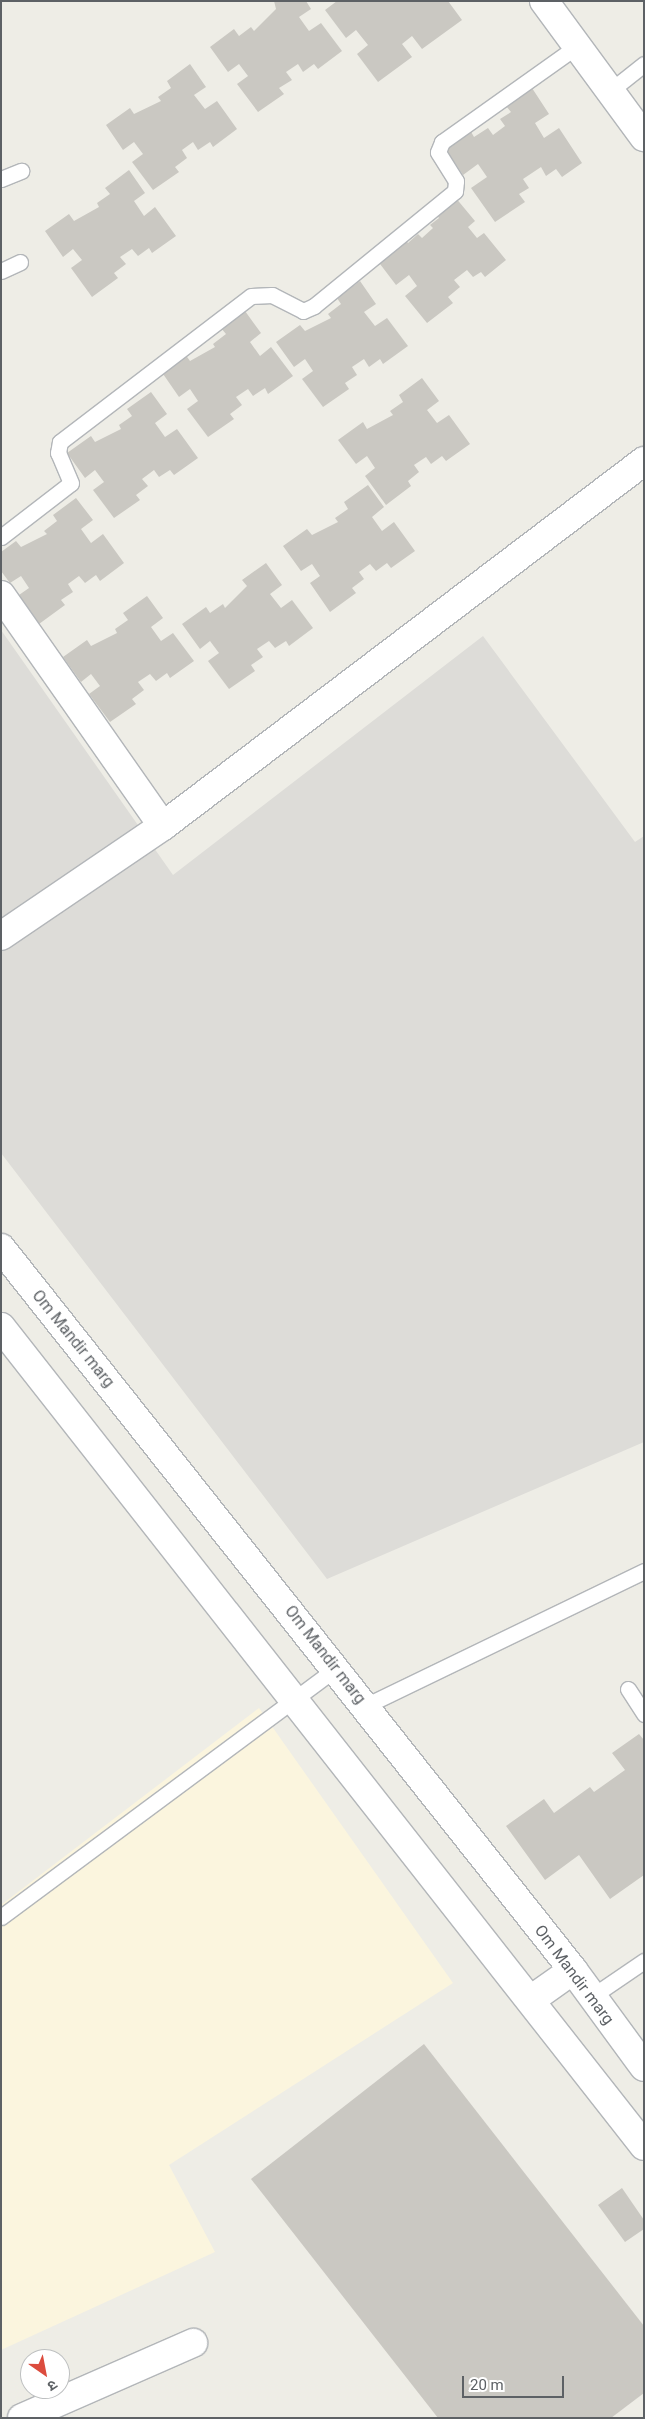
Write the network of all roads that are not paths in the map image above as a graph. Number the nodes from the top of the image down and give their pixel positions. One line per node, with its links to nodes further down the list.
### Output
1 (544, 1): 2 (main road)
2 (577, 46): 4 (main road); 11 (lane)
3 (644, 64): 4 (lane)
4 (610, 91): 5 (main road)
5 (644, 137)
6 (21, 171): 7 (lane)
7 (1, 179)
8 (20, 262): 9 (lane)
9 (1, 271)
10 (644, 461): 13 (main road)
11 (1, 537)
12 (1, 595): 13 (main road)
13 (163, 826): 14 (main road)
14 (1, 936)
15 (1, 1248): 18 (main road, Om Mandir marg)
16 (1, 1327): 20 (main road)
17 (644, 1571): 21 (lane)
18 (336, 1668): 20 (lane); 21 (main road, Om Mandir marg)
19 (628, 1689): 22 (lane)
20 (295, 1700): 23 (lane); 27 (main road)
21 (365, 1706): 25 (main road, Om Mandir marg)
22 (644, 1714)
23 (1, 1917)
24 (644, 1961): 26 (lane)
25 (573, 1970): 26 (main road, Om Mandir marg); 27 (main road)
26 (591, 1997): 28 (main road, Om Mandir marg)
27 (532, 1999): 29 (main road)
28 (644, 2067)
29 (644, 2146)
30 (192, 2343): 31 (main road)
31 (22, 2418)

